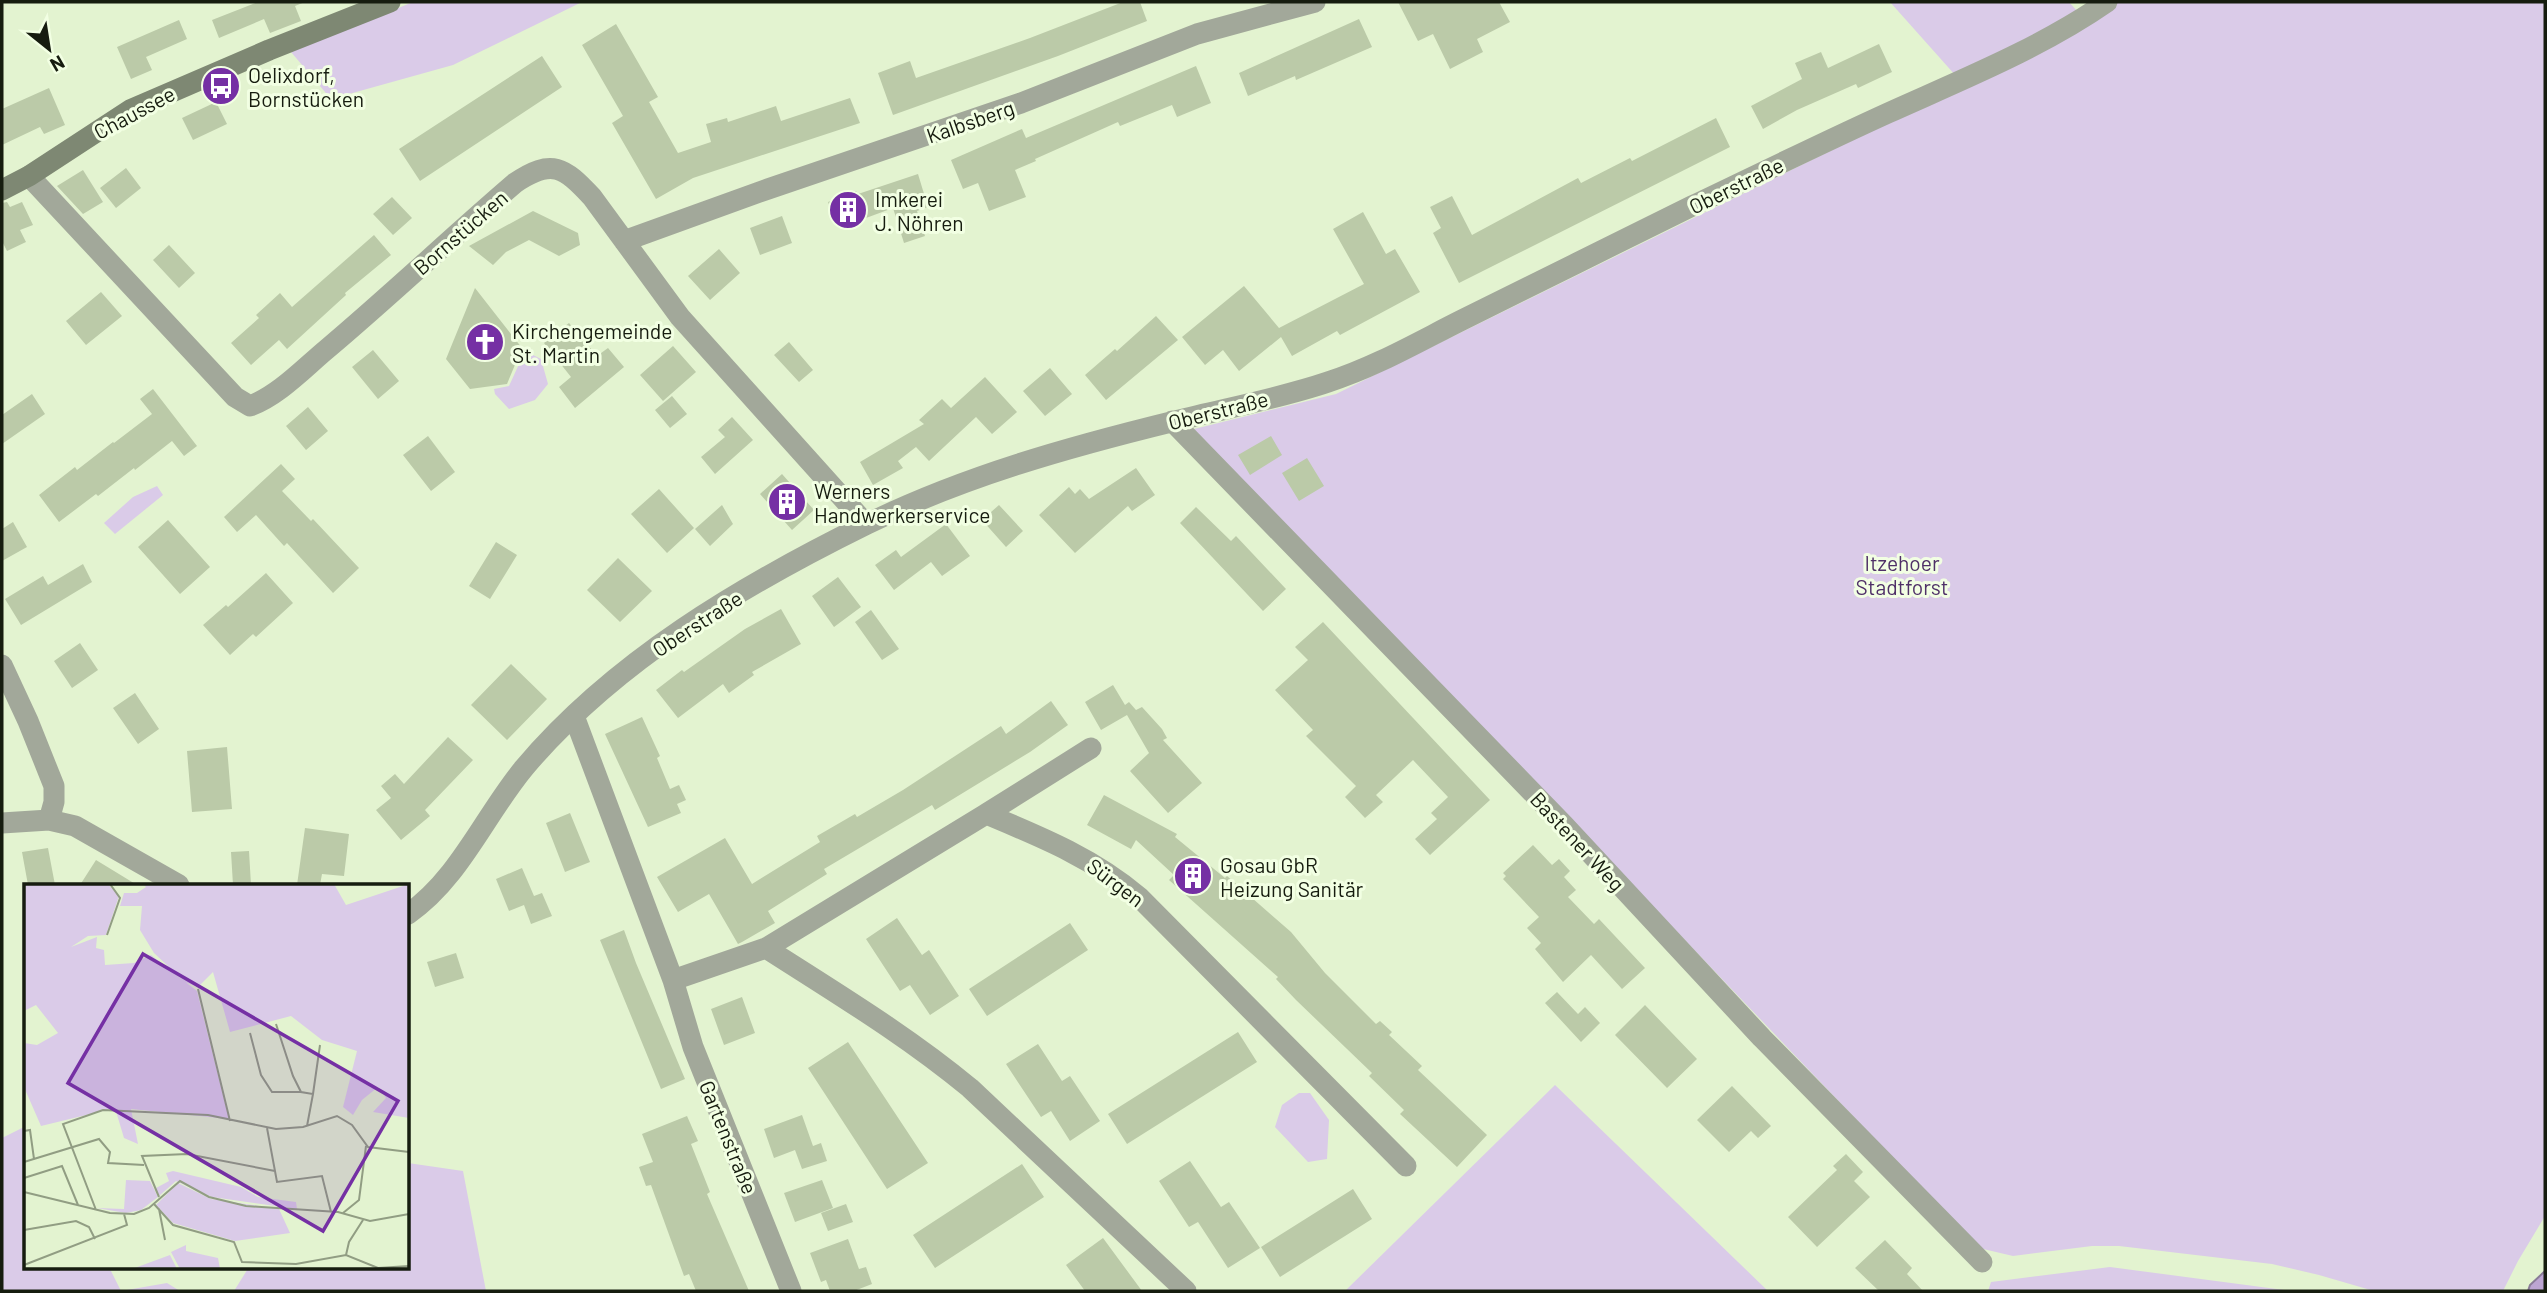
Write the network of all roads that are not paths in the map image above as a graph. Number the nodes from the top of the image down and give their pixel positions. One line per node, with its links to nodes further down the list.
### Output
1 (390, 2): 4 (street, Chaussee)
2 (1315, 2): 6 (street, Kalbsberg)
3 (2107, 2): 7 (street, Oberstraße)
4 (29, 176): 5 (street, Chaussee); 6 (street, Bornstücken)
5 (2, 190)
6 (624, 241): 8 (street, Bornstücken)
7 (1172, 421): 8 (street, Oberstraße); 20 (street, Bastener Weg)
8 (866, 524): 10 (street, Oberstraße)
9 (2, 665): 13 (street)
10 (574, 716): 16 (street, Oberstraße); 18 (street)
11 (1091, 748): 12 (street)
12 (986, 814): 17 (street); 19 (street, Sürgen)
13 (49, 820): 14 (street); 15 (street)
14 (2, 824)
15 (177, 884)
16 (410, 913)
17 (766, 948): 18 (street); 22 (street)
18 (673, 980): 21 (street, Gartenstraße)
19 (1406, 1166)
20 (1982, 1262)
21 (791, 1291)
22 (1186, 1291)

